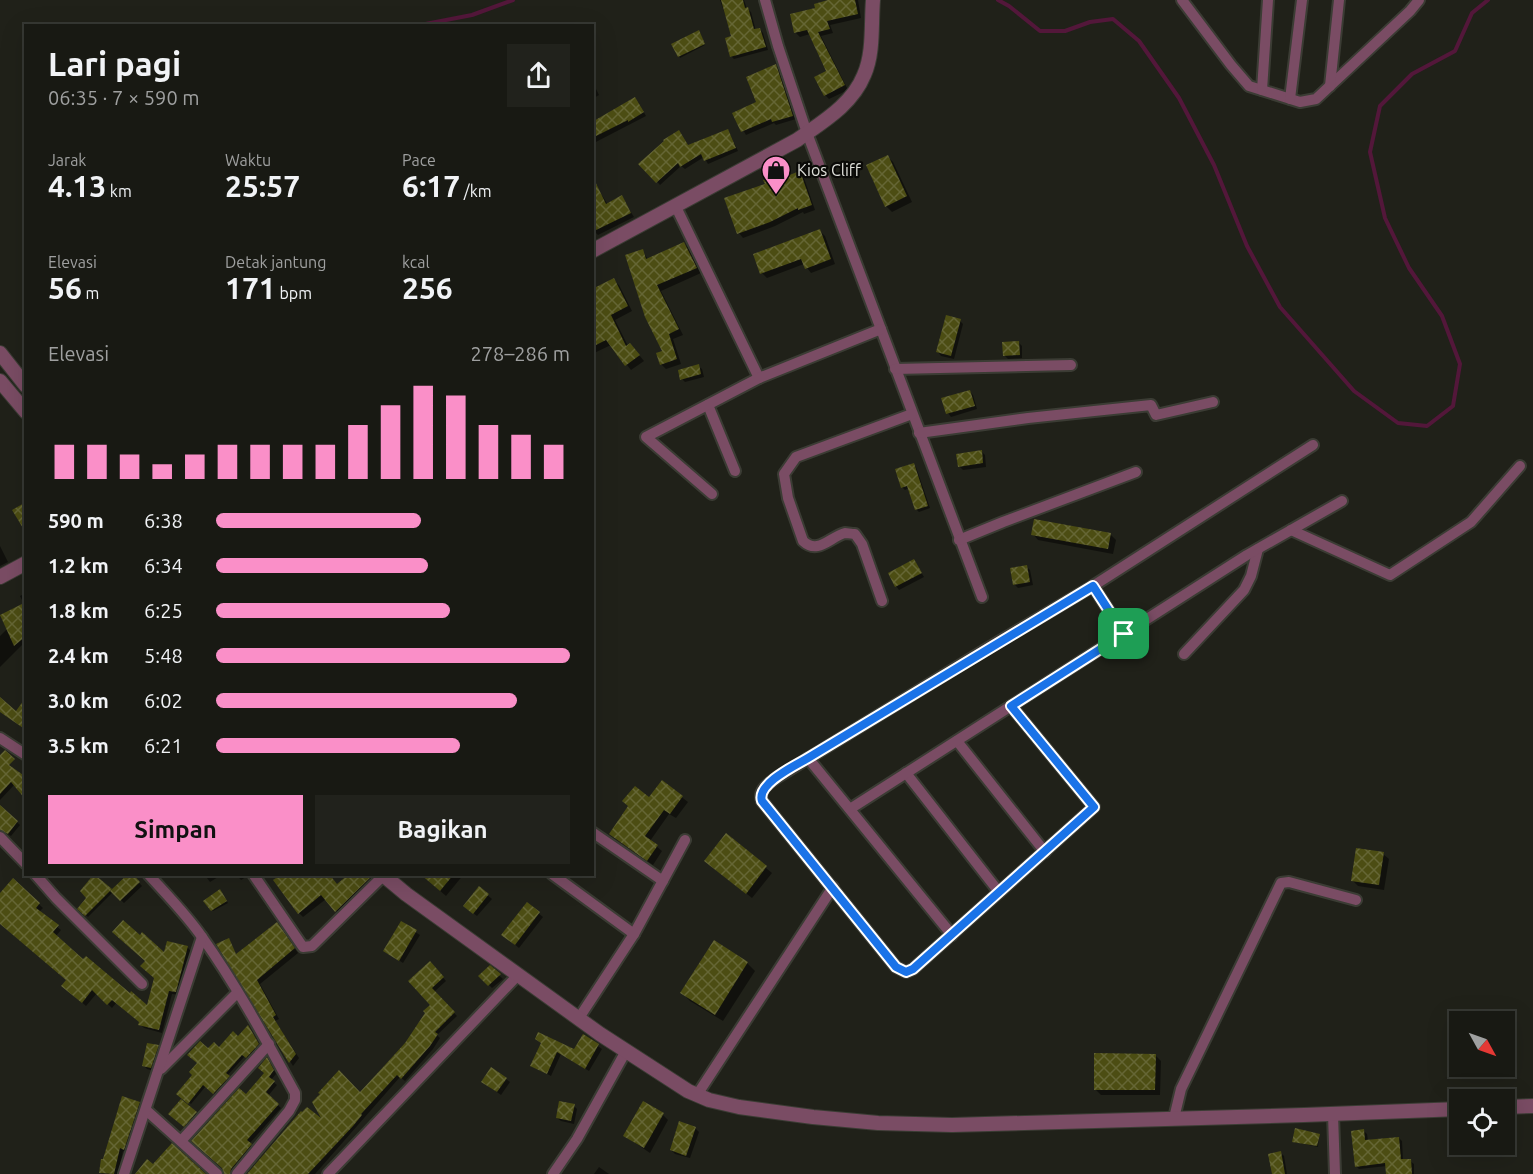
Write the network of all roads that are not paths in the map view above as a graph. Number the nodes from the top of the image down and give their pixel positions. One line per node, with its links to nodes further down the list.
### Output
1 (765, 0): 11 (street)
2 (873, 0): 11 (street)
3 (1182, 0): 9 (street)
4 (1268, 0): 9 (street)
5 (1302, 0): 10 (street)
6 (1339, 0): 8 (street)
7 (1419, 0): 8 (street)
8 (1330, 86): 10 (street)
9 (1262, 90): 10 (street)
10 (1290, 99)
11 (807, 133): 12 (street); 14 (street)
12 (675, 207): 13 (street); 18 (street)
13 (594, 250)
14 (880, 329): 17 (street); 18 (street)
15 (2, 355): 20 (street)
16 (1071, 365): 17 (street)
17 (896, 369): 24 (street)
18 (759, 378): 22 (street)
19 (0, 381): 23 (street)
20 (24, 383)
21 (1213, 402): 25 (street)
22 (708, 405): 28 (street); 30 (street)
23 (24, 410)
24 (912, 414): 25 (street); 39 (street)
25 (919, 432): 33 (street)
26 (1313, 445): 37 (street)
27 (1520, 466): 32 (street)
28 (735, 471)
29 (1136, 471): 33 (street)
30 (712, 494)
31 (1342, 501): 32 (street)
32 (1291, 530): 34 (street)
33 (959, 540): 38 (street)
34 (1258, 549): 40 (street); 41 (street)
35 (24, 564): 36 (street)
36 (0, 577)
37 (1093, 586): 40 (street); 46 (street)
38 (982, 597)
39 (882, 601)
40 (1124, 634): 42 (street)
41 (1184, 654)
42 (1011, 706): 44 (street); 52 (street)
43 (0, 738): 45 (street)
44 (957, 741): 47 (street); 52 (street)
45 (24, 754)
46 (808, 758): 48 (street); 61 (street)
47 (906, 773): 48 (street); 62 (street)
48 (850, 809): 65 (street)
49 (594, 833): 60 (street)
50 (0, 837): 53 (street)
51 (685, 840): 60 (street)
52 (1045, 852): 62 (street)
53 (24, 862)
54 (37, 876): 68 (street)
55 (150, 876): 66 (street)
56 (254, 876): 57 (street)
57 (382, 876)
58 (384, 876): 67 (street)
59 (555, 876): 64 (street)
60 (663, 881): 64 (street)
61 (833, 887): 65 (street); 74 (street)
62 (999, 892): 65 (street)
63 (1356, 900): 80 (street)
64 (634, 934): 70 (street)
65 (952, 935)
66 (202, 937): 69 (street); 73 (street)
67 (518, 975): 70 (street); 85 (street)
68 (142, 984)
69 (237, 993): 71 (street); 73 (street)
70 (579, 1018): 72 (street)
71 (269, 1044): 81 (street); 84 (street)
72 (626, 1051): 74 (street); 86 (street)
73 (159, 1072): 78 (street)
74 (697, 1095): 80 (street)
75 (1533, 1106): 76 (street)
76 (1515, 1107)
77 (1449, 1109): 79 (street)
78 (146, 1110): 81 (street); 82 (street)
79 (1333, 1114): 80 (street); 87 (street)
80 (1174, 1118)
81 (181, 1141): 83 (street)
82 (124, 1174)
83 (218, 1174)
84 (237, 1174)
85 (328, 1174)
86 (553, 1174)
87 (1335, 1174)

